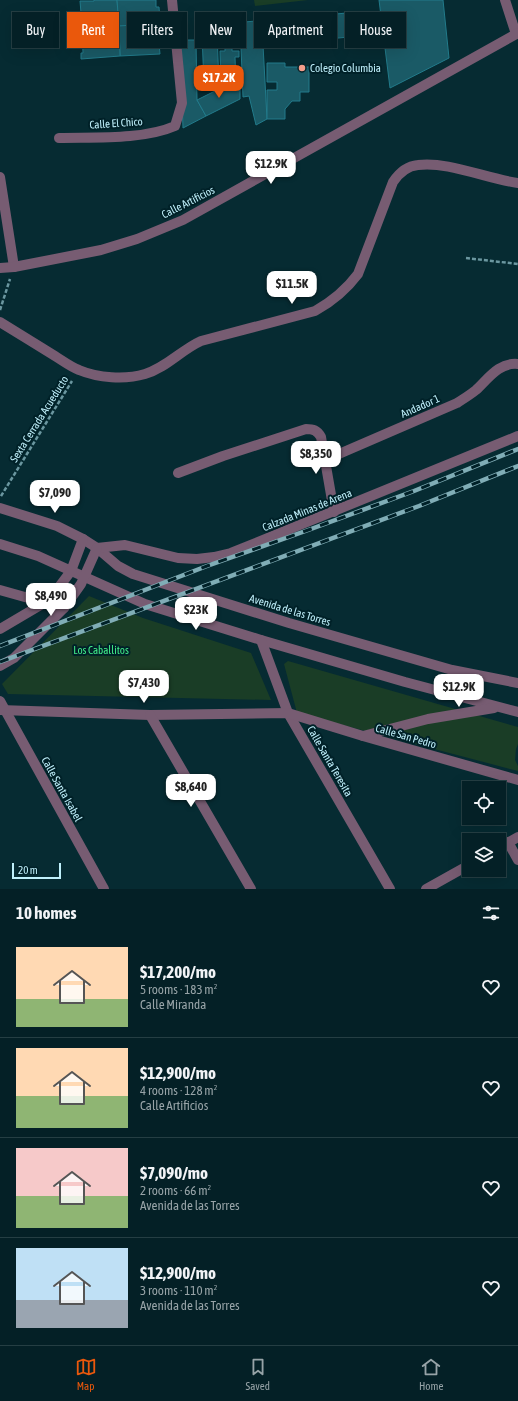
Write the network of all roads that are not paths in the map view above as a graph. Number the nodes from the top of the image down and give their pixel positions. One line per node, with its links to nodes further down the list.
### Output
1 (172, 0): 4 (street, Calle El Chico)
2 (505, 0): 3 (street)
3 (517, 33): 7 (street, Calle Artificios)
4 (59, 138)
5 (0, 177): 7 (street)
6 (518, 183): 9 (street)
7 (14, 267): 8 (street, Calle Artificios)
8 (0, 268)
9 (0, 322)
10 (518, 364): 12 (street, Andador 1)
11 (518, 436): 15 (street, Calzada Minas de Arena)
12 (325, 460): 13 (street); 15 (street)
13 (178, 473)
14 (0, 508): 16 (street, Avenida de las Torres)
15 (334, 512): 18 (street, Calzada Minas de Arena)
16 (83, 539): 18 (street, Avenida de las Torres); 19 (street)
17 (0, 544): 19 (street)
18 (96, 548): 20 (street); 27 (street, Avenida de las Torres)
19 (71, 571): 20 (street); 22 (street)
20 (84, 577): 23 (street); 25 (street)
21 (0, 590): 22 (street)
22 (44, 603): 23 (street); 24 (street)
23 (64, 608): 26 (street)
24 (0, 629)
25 (261, 640): 29 (street); 32 (street, Calle Santa Teresita)
26 (0, 666)
27 (518, 683)
28 (0, 701): 30 (street, Calle Santa Isabel)
29 (499, 707): 31 (street); 34 (street)
30 (2, 710): 33 (street, Calle San Pedro); 41 (street, Calle Santa Isabel)
31 (518, 712)
32 (288, 713): 33 (street, Calle San Pedro); 34 (street, Calle San Pedro); 43 (street, Calle Santa Teresita)
33 (150, 715): 42 (street)
34 (363, 736): 35 (street, Calle San Pedro)
35 (518, 780)
36 (518, 837): 37 (street)
37 (506, 844)
38 (506, 847): 39 (street)
39 (518, 860)
40 (462, 869): 44 (street)
41 (104, 889)
42 (251, 889)
43 (390, 889)
44 (426, 889)

